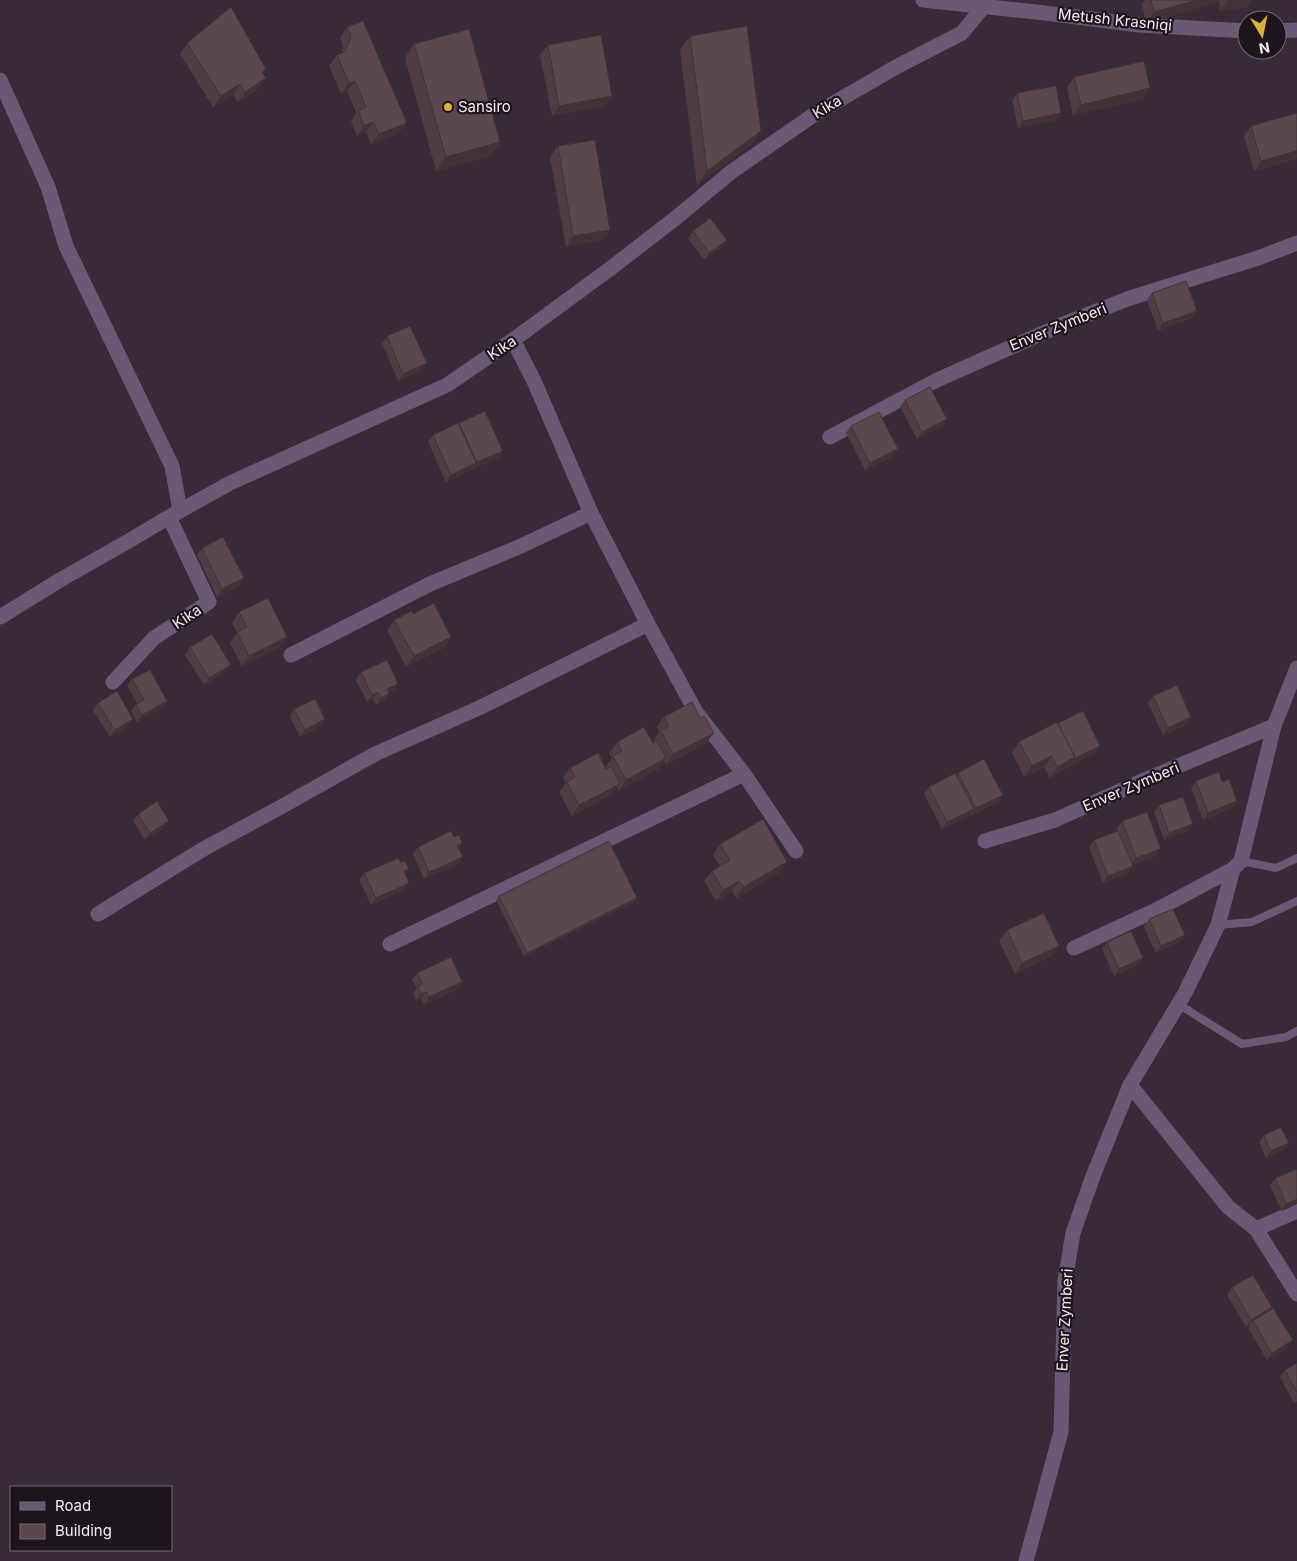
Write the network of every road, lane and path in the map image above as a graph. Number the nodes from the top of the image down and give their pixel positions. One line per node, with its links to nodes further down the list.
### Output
1 (923, 0): 2 (street, Metush Krasniqi)
2 (984, 6): 3 (street, Metush Krasniqi); 6 (street, Kika)
3 (1237, 30)
4 (0, 80): 9 (street)
5 (1297, 243): 7 (street, Enver Zymberi)
6 (513, 340): 8 (street); 9 (street, Kika)
7 (830, 437)
8 (591, 513): 11 (street); 12 (street)
9 (174, 514): 10 (street); 14 (street, Kika)
10 (0, 617)
11 (648, 624): 16 (street); 22 (street)
12 (291, 655)
13 (1297, 668): 15 (street, Enver Zymberi)
14 (113, 682)
15 (1274, 726): 17 (street, Enver Zymberi); 20 (street, Enver Zymberi)
16 (744, 774): 18 (street); 24 (street)
17 (985, 841)
18 (796, 851)
19 (1297, 858): 20 (lane)
20 (1237, 865): 23 (street, Enver Zymberi); 25 (street)
21 (1297, 901): 23 (lane)
22 (98, 914)
23 (1218, 925): 26 (street, Enver Zymberi)
24 (390, 944)
25 (1074, 948)
26 (1178, 1004): 27 (lane); 28 (street, Enver Zymberi)
27 (1297, 1031)
28 (1130, 1085): 30 (street); 32 (street, Enver Zymberi)
29 (1297, 1211): 30 (street)
30 (1256, 1229): 31 (street)
31 (1297, 1294)
32 (1026, 1561)

